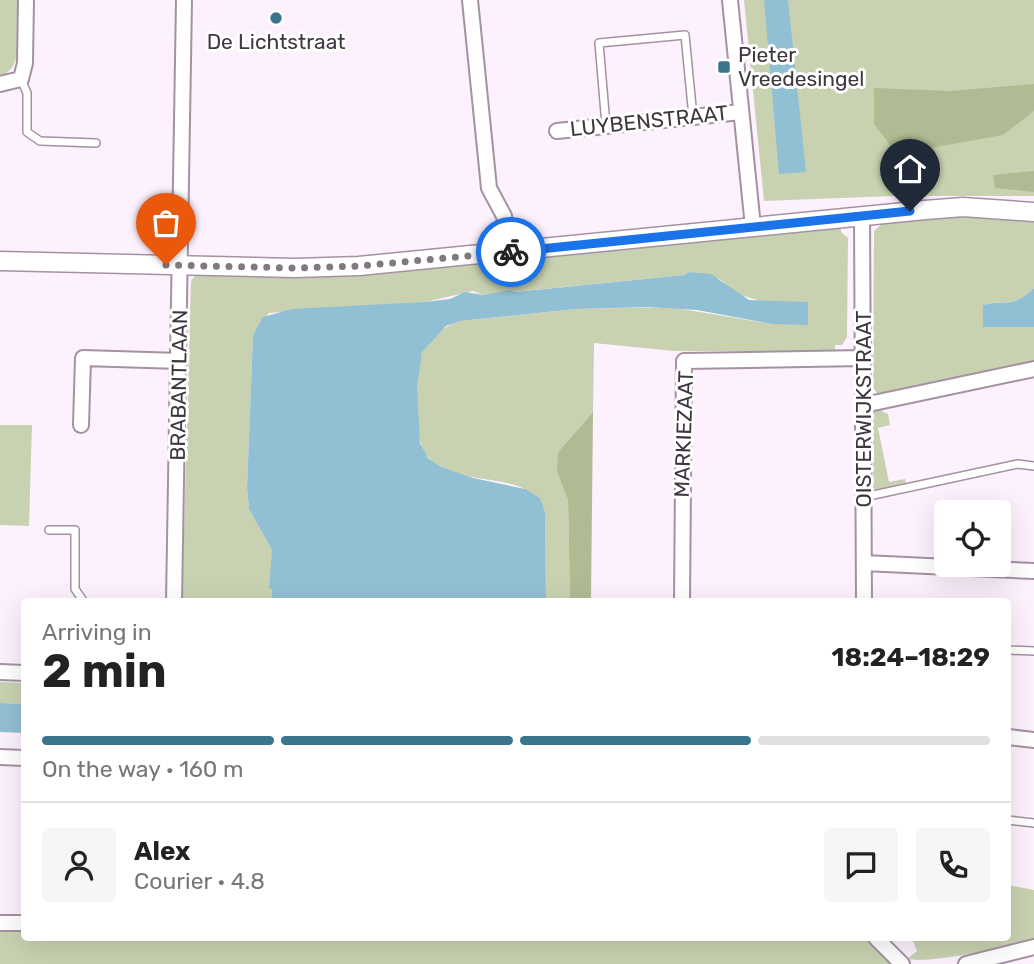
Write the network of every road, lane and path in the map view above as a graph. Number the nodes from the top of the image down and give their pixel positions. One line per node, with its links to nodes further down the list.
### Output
1 (26, 0): 5 (street)
2 (184, 0): 17 (street, BRABANTLAAN)
3 (470, 0): 15 (street)
4 (730, 0): 7 (street)
5 (21, 79): 6 (street); 11 (lane)
6 (0, 84)
7 (741, 112): 8 (street, LUYBENSTRAAT); 14 (street)
8 (693, 117): 9 (street, LUYBENSTRAAT); 9 (lane)
9 (607, 126): 10 (street, LUYBENSTRAAT)
10 (557, 131)
11 (96, 143)
12 (1034, 212): 13 (street)
13 (862, 216): 14 (street); 18 (street, OISTERWIJKSTRAAT)
14 (753, 227): 15 (street)
15 (512, 252): 17 (street)
16 (0, 261): 17 (street)
17 (182, 265): 19 (street, BRABANTLAAN)
18 (864, 358): 21 (street, OISTERWIJKSTRAAT); 30 (street, MARKIEZAAT)
19 (180, 361): 22 (street); 29 (street, BRABANTLAAN)
20 (1034, 369): 21 (street)
21 (864, 405): 24 (street, OISTERWIJKSTRAAT)
22 (81, 425)
23 (1034, 466): 24 (lane)
24 (864, 497): 26 (street, OISTERWIJKSTRAAT)
25 (49, 530): 28 (lane)
26 (864, 563): 27 (street); 31 (street, OISTERWIJKSTRAAT)
27 (1034, 571)
28 (81, 598)
29 (174, 598)
30 (682, 598)
31 (864, 598)
32 (1011, 650): 33 (lane)
33 (1034, 652)
34 (0, 672): 35 (street)
35 (21, 673)
36 (1011, 737): 37 (street)
37 (1034, 740)
38 (0, 757): 39 (street)
39 (21, 758)
40 (1011, 820): 41 (lane)
41 (1034, 823)
42 (0, 923): 43 (street)
43 (21, 923)
44 (879, 941): 46 (street)
45 (1034, 947): 47 (street)
46 (902, 964)
47 (966, 964)

